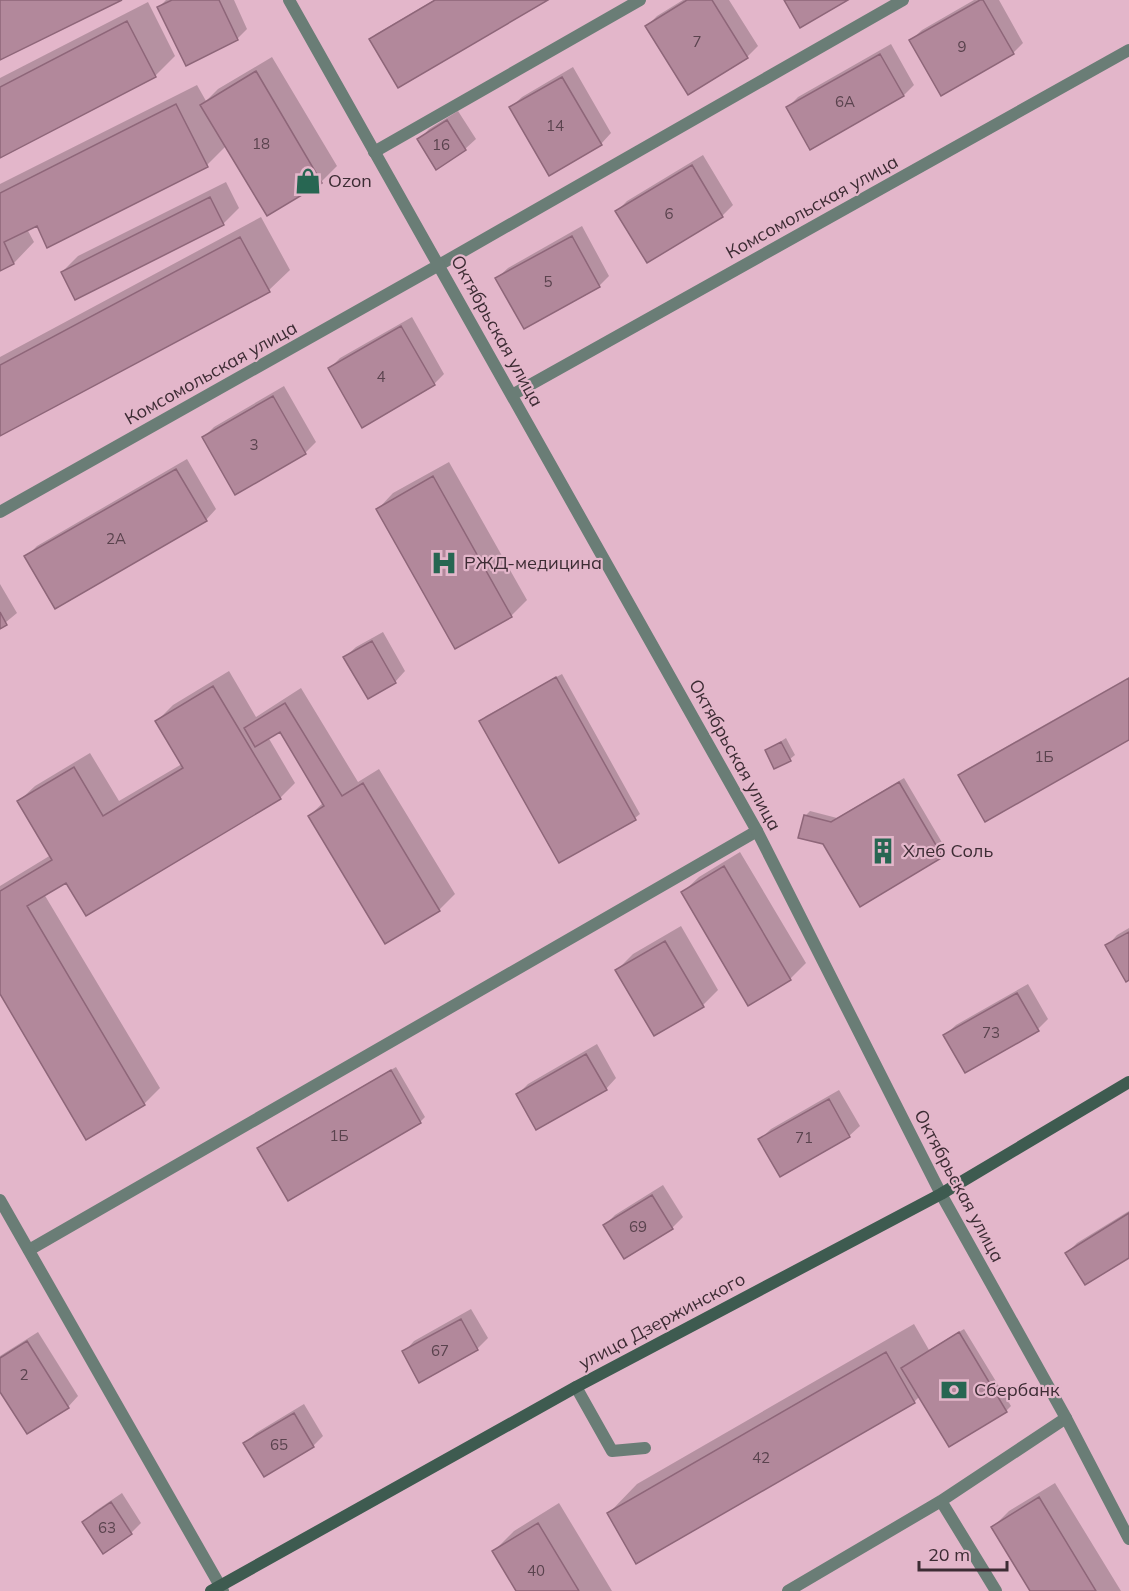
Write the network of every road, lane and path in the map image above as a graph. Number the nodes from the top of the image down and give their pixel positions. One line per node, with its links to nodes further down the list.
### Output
1 (289, 0): 5 (street, Октябрьская улица)
2 (640, 0): 5 (street)
3 (903, 0): 6 (street, Комсомольская улица)
4 (1129, 50): 7 (street, Комсомольская улица)
5 (374, 152): 6 (street, Октябрьская улица)
6 (440, 265): 7 (street, Октябрьская улица); 8 (street, Комсомольская улица)
7 (512, 395): 9 (street, Октябрьская улица)
8 (0, 513)
9 (757, 831): 11 (street, Октябрьская улица); 13 (street)
10 (1129, 1082): 11 (street, улица Дзержинского)
11 (941, 1194): 14 (street, улица Дзержинского); 15 (street, Октябрьская улица)
12 (0, 1200): 13 (street)
13 (29, 1250): 19 (street)
14 (576, 1387): 16 (street); 19 (street, улица Дзержинского)
15 (1066, 1419): 17 (street); 18 (street, Октябрьская улица)
16 (645, 1448)
17 (942, 1501): 20 (street); 21 (street)
18 (1129, 1539)
19 (218, 1589)
20 (788, 1591)
21 (996, 1591)

